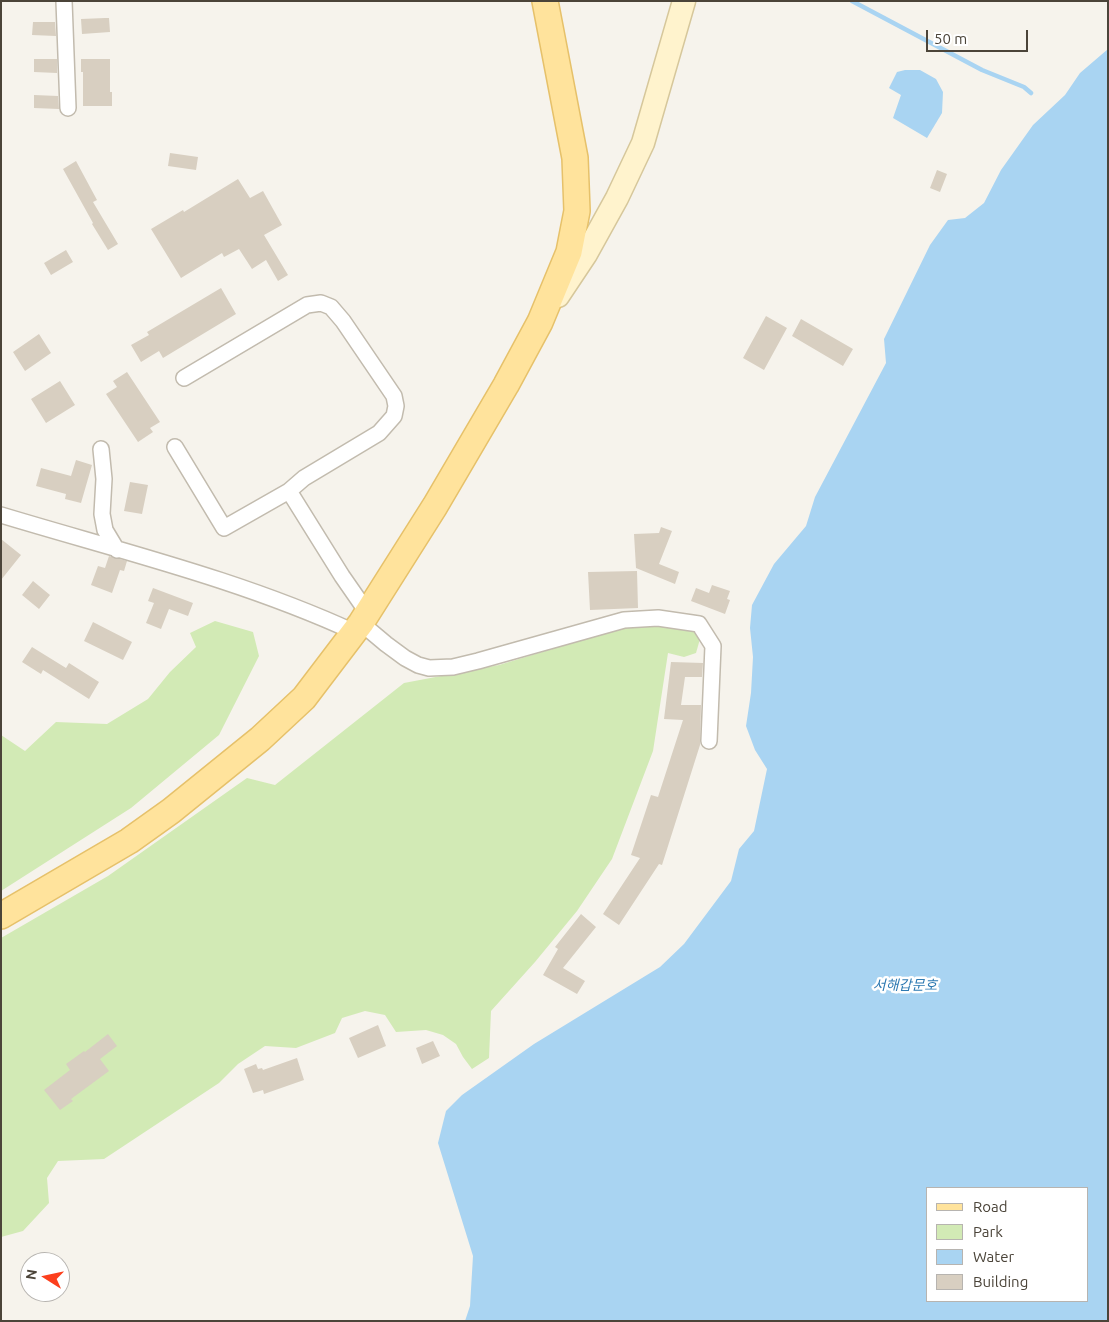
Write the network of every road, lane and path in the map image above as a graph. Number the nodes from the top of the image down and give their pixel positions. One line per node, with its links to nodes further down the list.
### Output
1 (64, 1): 4 (street)
2 (545, 1): 5 (main road)
3 (684, 1): 5 (main road)
4 (68, 108)
5 (540, 322): 12 (main road)
6 (184, 378): 9 (street)
7 (175, 447): 9 (street)
8 (101, 450): 11 (street)
9 (289, 491): 12 (street)
10 (1, 515): 11 (street)
11 (117, 550): 12 (street)
12 (361, 622): 13 (street); 14 (main road)
13 (709, 741)
14 (1, 916)

